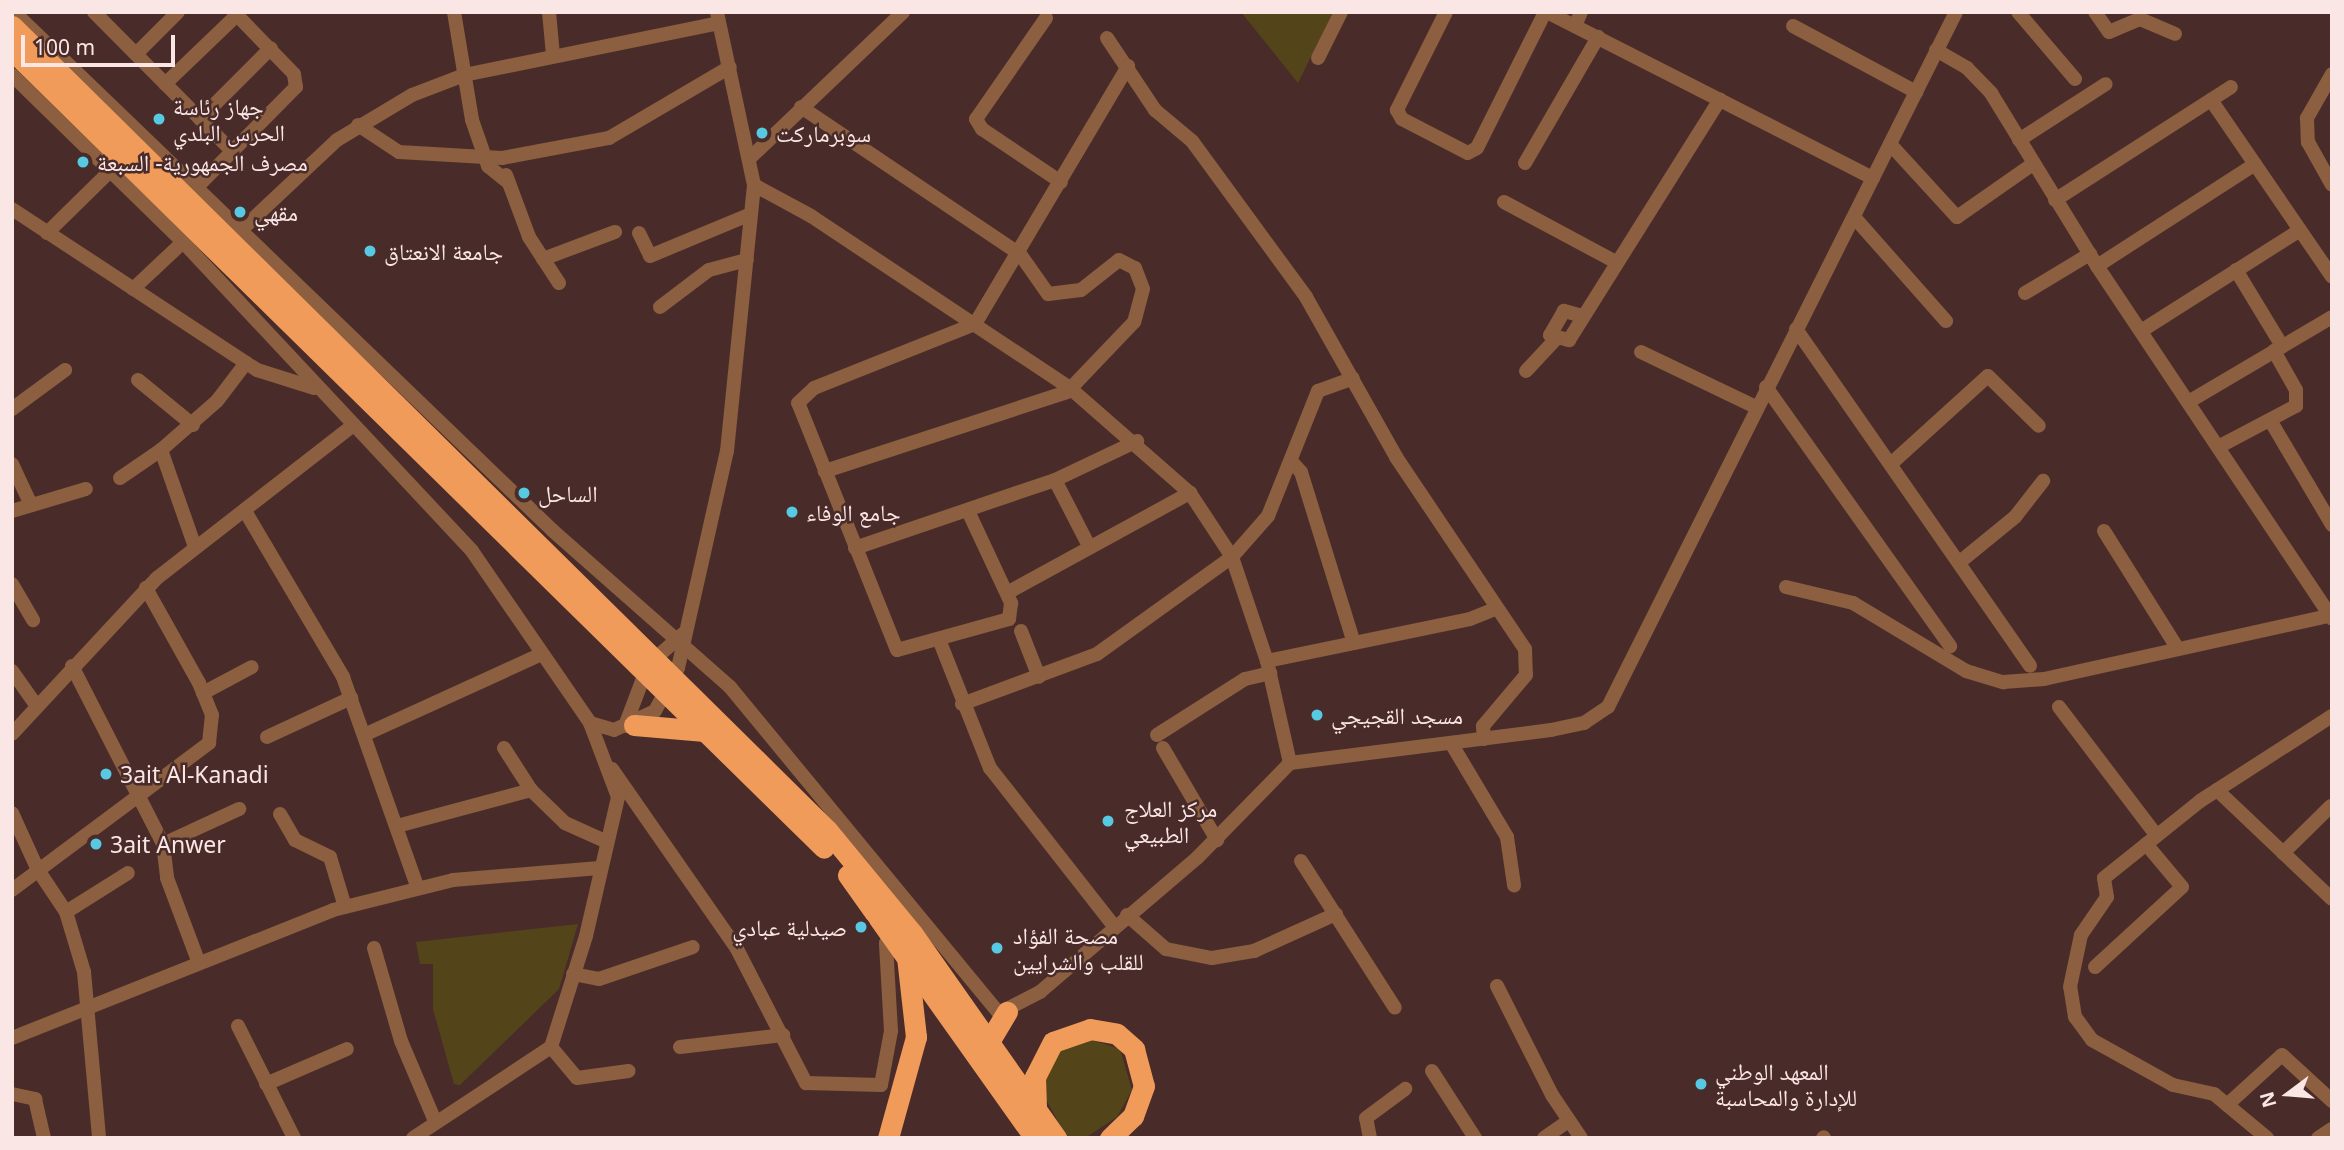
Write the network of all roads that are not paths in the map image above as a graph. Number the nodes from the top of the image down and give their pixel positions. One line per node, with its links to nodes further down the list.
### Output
1 (14, 12): 40 (street)
2 (94, 12): 25 (street)
3 (454, 12): 31 (street)
4 (549, 12): 26 (street)
5 (903, 12): 41 (street)
6 (1341, 12): 27 (street)
7 (1446, 12): 8 (street)
8 (1546, 12): 14 (street)
9 (2018, 12): 33 (street)
10 (2095, 12): 19 (street)
11 (1953, 13): 24 (street)
12 (235, 14): 22 (street); 34 (street)
13 (170, 15): 25 (street)
14 (1579, 16): 20 (street)
15 (718, 17): 26 (street); 29 (street)
16 (1046, 18): 57 (street)
17 (12, 26): 40 (highway)
18 (1793, 26): 37 (street)
19 (2175, 34)
20 (1598, 37): 38 (street); 51 (street)
21 (1107, 38): 28 (street)
22 (271, 48): 42 (street); 47 (street)
23 (12, 50): 144 (highway)
24 (1937, 50): 37 (street); 44 (street)
25 (135, 54): 34 (street)
26 (553, 55): 31 (street)
27 (1318, 58)
28 (1128, 66): 57 (street); 95 (street)
29 (730, 67): 48 (street); 49 (street)
30 (2332, 74): 59 (street)
31 (464, 75): 43 (street); 50 (street)
32 (14, 79): 54 (street)
33 (2075, 79)
34 (165, 84): 42 (street)
35 (2106, 84): 44 (street)
36 (2231, 88): 39 (street)
37 (1916, 92): 45 (street)
38 (1720, 99): 55 (street); 76 (street)
39 (2211, 100): 53 (street); 61 (street)
40 (98, 103): 46 (highway)
41 (801, 107): 48 (street); 72 (street)
42 (200, 119): 47 (street)
43 (358, 125): 50 (street); 67 (street)
44 (2019, 140): 52 (street)
45 (1890, 144): 52 (street); 55 (street)
46 (144, 149): 60 (street); 144 (highway)
47 (232, 151): 60 (street)
48 (751, 157): 58 (street)
49 (502, 158): 50 (street); 56 (street)
50 (485, 159): 56 (street)
51 (1525, 163)
52 (2033, 164): 61 (street)
53 (2255, 164): 66 (street); 75 (street)
54 (111, 170): 69 (street); 71 (street)
55 (1873, 178): 65 (street)
56 (508, 182): 73 (street)
57 (1061, 182): 72 (street)
58 (754, 185): 64 (street); 86 (street)
59 (2332, 185)
60 (194, 190): 67 (street)
61 (2055, 200): 75 (street)
62 (1504, 202): 76 (street)
63 (12, 209): 69 (street)
64 (751, 214): 70 (street); 74 (street)
65 (1854, 217): 85 (street); 87 (street)
66 (2300, 230): 77 (street); 78 (street)
67 (239, 232): 138 (street)
68 (615, 232): 73 (street)
69 (47, 233): 80 (street)
70 (639, 233)
71 (183, 242): 80 (street); 98 (street)
72 (1020, 254): 86 (street); 99 (street)
73 (543, 259): 79 (street)
74 (747, 260): 82 (street); 138 (street)
75 (2093, 260): 81 (street); 88 (street)
76 (1614, 261): 83 (street)
77 (2236, 270): 88 (street); 90 (street)
78 (2332, 277)
79 (559, 283)
80 (133, 289): 92 (street)
81 (2025, 293)
82 (660, 307)
83 (1582, 316): 89 (street); 89 (street)
84 (2332, 317): 90 (street)
85 (1946, 321)
86 (975, 324): 99 (street); 113 (street)
87 (1796, 329): 97 (street); 111 (street)
88 (2141, 331): 100 (street)
89 (1555, 341): 94 (street)
90 (2278, 348): 100 (street); 103 (street)
91 (1642, 352): 101 (street)
92 (246, 363): 98 (street); 104 (street)
93 (65, 370): 102 (street)
94 (1526, 371)
95 (1353, 378): 110 (street); 134 (street)
96 (138, 380): 104 (street)
97 (1766, 387): 101 (street); 141 (street)
98 (314, 388): 105 (street)
99 (1071, 389): 107 (street); 113 (street)
100 (2190, 401): 108 (street)
101 (1756, 407): 164 (street)
102 (12, 409)
103 (2270, 420): 108 (street); 123 (street)
104 (193, 425): 109 (street)
105 (352, 426): 121 (street); 143 (street)
106 (2039, 426): 111 (street)
107 (1137, 441): 115 (street); 118 (street)
108 (2220, 446): 135 (street)
109 (161, 450): 114 (street); 125 (street)
110 (1290, 461): 128 (street); 140 (street)
111 (1893, 462): 129 (street)
112 (12, 464): 119 (street)
113 (825, 471): 126 (street)
114 (120, 478)
115 (1055, 480): 122 (street); 127 (street)
116 (2043, 481): 129 (street)
117 (86, 489): 119 (street)
118 (1190, 493): 127 (street); 128 (street)
119 (31, 505): 120 (street)
120 (12, 511)
121 (245, 511): 125 (street); 153 (street)
122 (968, 511): 126 (street); 133 (street)
123 (2332, 525)
124 (2104, 531): 142 (street)
125 (195, 547): 132 (street)
126 (855, 548): 139 (street)
127 (1090, 548): 133 (street)
128 (1232, 557): 148 (street); 150 (street)
129 (1961, 562): 146 (street)
130 (12, 583): 136 (street)
131 (1786, 587): 142 (street)
132 (146, 588): 145 (street); 152 (street)
133 (1007, 593): 139 (street)
134 (1497, 608): 140 (street); 164 (street)
135 (2331, 616): 142 (street)
136 (33, 620)
137 (1021, 631): 150 (street)
138 (682, 638): 144 (street); 151 (street); 204 (street)
139 (940, 642): 154 (street)
140 (1354, 643): 148 (street)
141 (1950, 646)
142 (2176, 646)
143 (542, 654): 158 (street); 162 (street)
144 (649, 665): 151 (highway); 159 (street)
145 (72, 666): 155 (street); 171 (street)
146 (2031, 666)
147 (252, 667): 152 (street)
148 (1268, 667): 167 (street); 178 (street)
149 (12, 671): 155 (street)
150 (1039, 677): 154 (street)
151 (671, 685): 159 (street); 160 (highway); 208 (highway)
152 (203, 693): 171 (street)
153 (351, 698): 162 (street); 163 (street)
154 (962, 704): 194 (street)
155 (36, 705): 161 (street)
156 (2059, 708): 177 (street)
157 (2332, 716): 170 (street)
158 (590, 723): 159 (street); 168 (street)
159 (629, 725): 160 (highway)
160 (705, 731): 195 (highway)
161 (12, 734)
162 (364, 735): 176 (street)
163 (267, 737)
164 (1484, 739): 165 (street)
165 (1451, 743): 167 (street); 186 (street)
166 (504, 748): 169 (street)
167 (1290, 763): 178 (street)
168 (612, 769): 179 (street); 206 (street)
169 (531, 790): 176 (street); 179 (street)
170 (2217, 790): 177 (street); 181 (street)
171 (138, 802): 180 (street); 184 (street)
172 (2331, 806): 181 (street)
173 (239, 809): 180 (street)
174 (12, 813): 184 (street)
175 (280, 814): 190 (street)
176 (397, 826): 187 (street)
177 (2151, 839): 199 (street); 218 (street)
178 (1217, 840): 193 (street)
179 (607, 842): 183 (street)
180 (163, 844): 198 (street)
181 (2283, 853): 189 (street)
182 (1301, 861): 192 (street)
183 (600, 868): 187 (street); 200 (street)
184 (38, 870): 188 (street); 191 (street)
185 (128, 873): 191 (street)
186 (1514, 885)
187 (417, 886): 190 (street)
188 (12, 890)
189 (2332, 900)
190 (345, 907): 198 (street)
191 (66, 912): 202 (street)
192 (1336, 914): 193 (street); 203 (street)
193 (1127, 915): 194 (street)
194 (1114, 926): 204 (street)
195 (900, 943): 206 (street); 226 (highway); 227 (highway)
196 (693, 947): 200 (street)
197 (374, 948): 222 (street)
198 (199, 963): 202 (street)
199 (2095, 967)
200 (573, 974): 210 (street)
201 (1497, 986): 220 (street)
202 (90, 1005): 207 (street); 224 (street)
203 (1395, 1009)
204 (1007, 1012): 208 (highway)
205 (238, 1026): 214 (street)
206 (783, 1035): 209 (street)
207 (12, 1038)
208 (990, 1040): 219 (highway)
209 (680, 1046)
210 (551, 1047): 212 (street); 222 (street)
211 (347, 1049): 214 (street)
212 (629, 1071)
213 (1433, 1071): 231 (street)
214 (266, 1084): 225 (street)
215 (1405, 1089): 230 (street)
216 (12, 1094): 223 (street)
217 (2332, 1101): 218 (street)
218 (2227, 1104): 234 (street)
219 (1037, 1108): 228 (highway); 229 (highway)
220 (1568, 1121): 232 (street); 233 (street)
221 (2332, 1129): 235 (street)
222 (425, 1131)
223 (44, 1138)
224 (99, 1138)
225 (294, 1138)
226 (888, 1138)
227 (1035, 1138)
228 (1056, 1138)
229 (1110, 1138)
230 (1370, 1138)
231 (1475, 1138)
232 (1544, 1138)
233 (1581, 1138)
234 (2267, 1138)
235 (2318, 1138)

